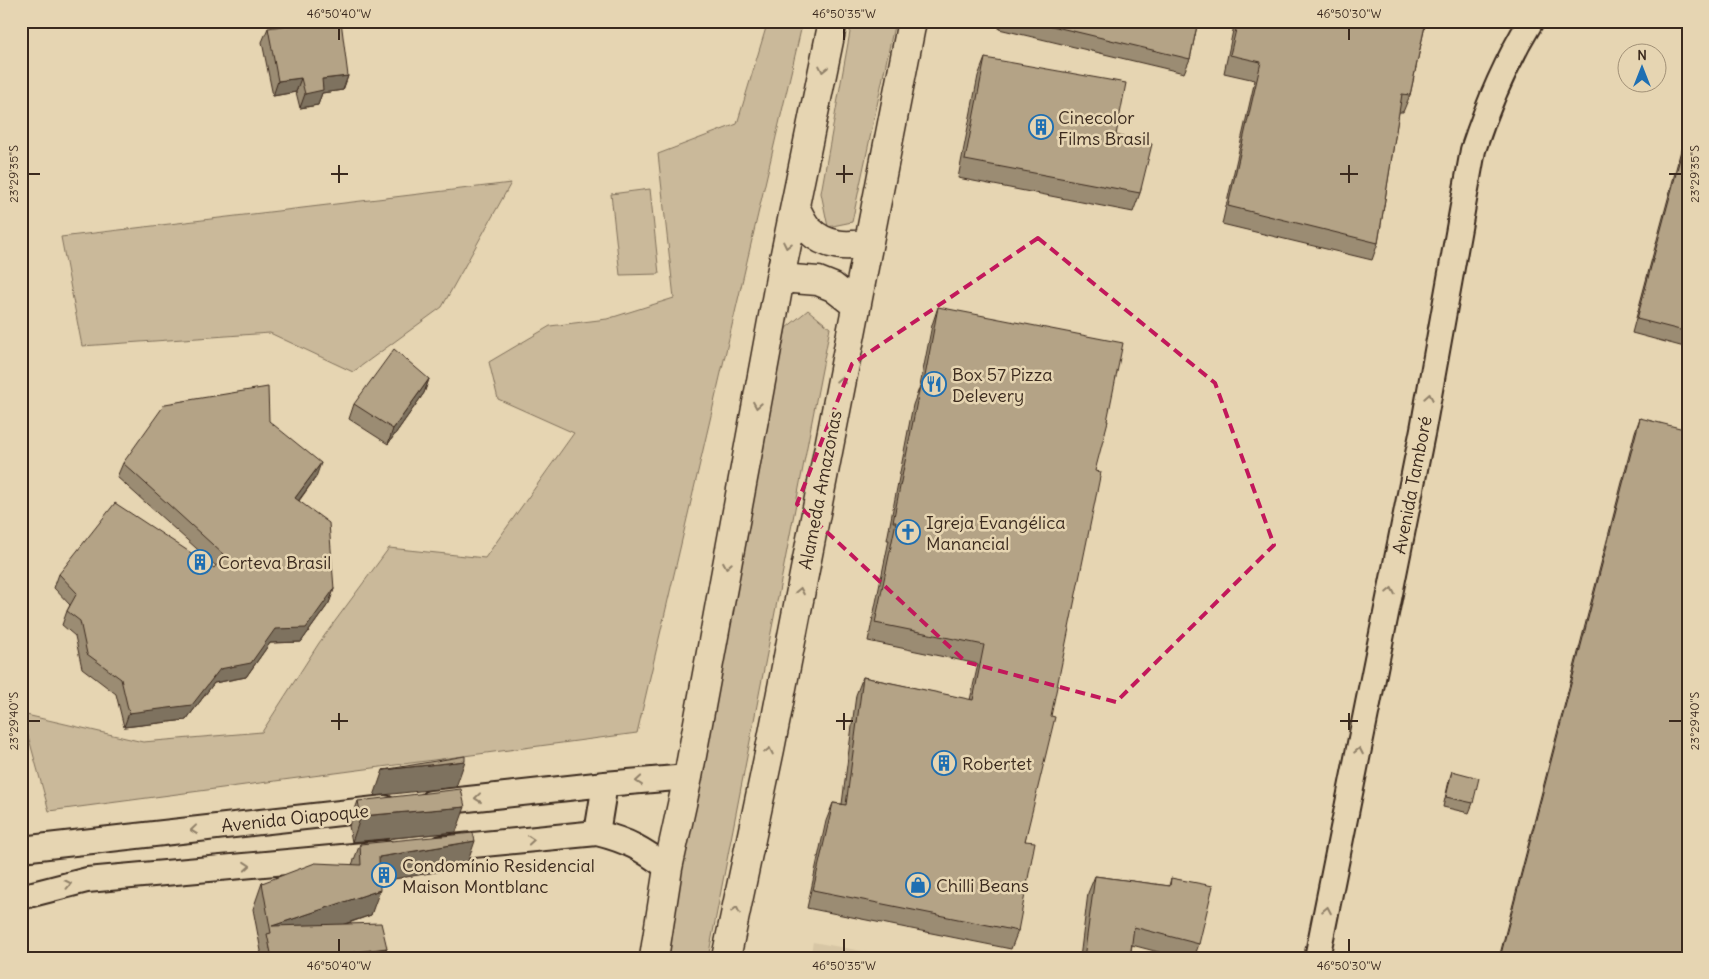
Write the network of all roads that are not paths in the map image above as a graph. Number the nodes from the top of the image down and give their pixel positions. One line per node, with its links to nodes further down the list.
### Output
1 (833, 21): 4 (main road, one-way to 4)
2 (912, 21): 5 (main road, Alameda Amazonas)
3 (1531, 21): 16 (street, Avenida Tamboré, one-way to 3)
4 (795, 207): 5 (main road); 6 (main road, one-way to 6)
5 (868, 243): 7 (main road, Alameda Amazonas)
6 (780, 278): 7 (main road); 8 (main road, one-way to 8)
7 (856, 305): 15 (main road, Alameda Amazonas, one-way to 7)
8 (688, 777): 9 (street, Avenida Oiapoque, one-way to 9); 12 (main road)
9 (605, 784): 10 (street); 11 (street, Avenida Oiapoque, one-way to 11)
10 (597, 834): 12 (street); 13 (street, one-way to 10)
11 (21, 849)
12 (668, 868): 14 (main road)
13 (21, 897)
14 (654, 958)
15 (726, 958)
16 (1318, 958)

